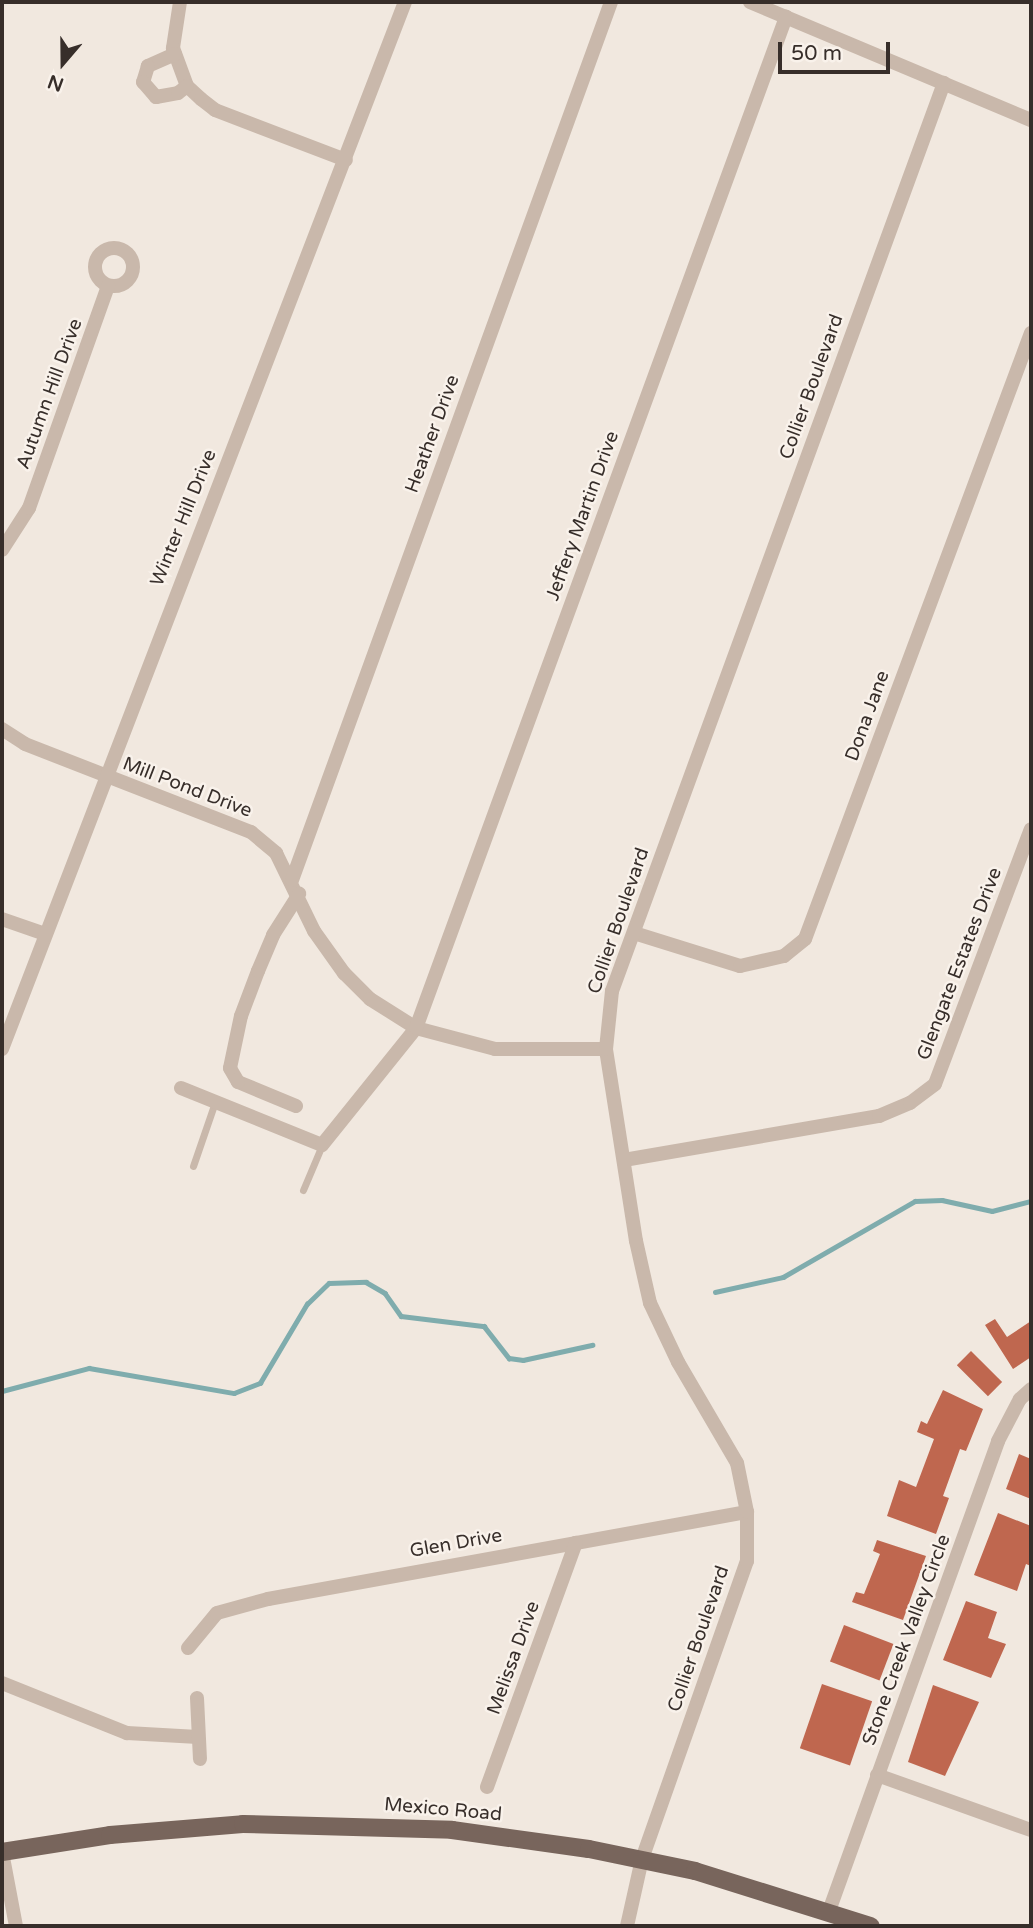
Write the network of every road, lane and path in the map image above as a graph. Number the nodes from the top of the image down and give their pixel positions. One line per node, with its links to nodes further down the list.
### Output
1 (180, 2): 6 (street)
2 (405, 2): 10 (street, Winter Hill Drive)
3 (611, 2): 17 (street, Heather Drive)
4 (750, 2): 5 (street)
5 (786, 17): 7 (street); 22 (street, Jeffery Martin Drive)
6 (175, 54): 8 (street); 8 (street)
7 (944, 83): 9 (street); 21 (street, Collier Boulevard)
8 (187, 86): 10 (street)
9 (1031, 120)
10 (346, 160): 15 (street, Winter Hill Drive)
11 (108, 286): 13 (street, Autumn Hill Drive)
12 (1031, 333): 21 (street, Dona Jane)
13 (2, 550)
14 (2, 729): 15 (street, Mill Pond Drive)
15 (104, 776): 17 (street, Mill Pond Drive); 20 (street, Winter Hill Drive)
16 (1031, 830): 29 (street, Glengate Estates Drive)
17 (292, 880): 18 (street, Mill Pond Drive)
18 (299, 894): 22 (street, Mill Pond Drive); 27 (street)
19 (2, 919): 20 (street)
20 (45, 933): 23 (street, Winter Hill Drive)
21 (634, 933): 24 (street, Collier Boulevard)
22 (416, 1028): 24 (street, Mill Pond Drive); 28 (street, Jeffery Martin Drive)
23 (2, 1049)
24 (606, 1049): 29 (street, Collier Boulevard)
25 (181, 1088): 26 (street)
26 (215, 1102): 28 (street); 30 (lane)
27 (296, 1106)
28 (322, 1145): 31 (lane)
29 (624, 1160): 33 (street, Collier Boulevard)
30 (193, 1166)
31 (303, 1190)
32 (1031, 1389): 40 (street, Stone Creek Valley Circle)
33 (747, 1512): 34 (street, Glen Drive); 44 (street, Collier Boulevard)
34 (576, 1543): 35 (street, Glen Drive); 41 (street, Melissa Drive)
35 (188, 1648)
36 (2, 1684): 38 (street)
37 (197, 1698): 38 (street)
38 (198, 1737): 39 (street)
39 (200, 1759)
40 (877, 1775): 42 (street); 45 (street, Stone Creek Valley Circle)
41 (487, 1787)
42 (1031, 1830)
43 (2, 1852): 44 (main road, Mexico Road); 46 (street)
44 (642, 1859): 45 (main road, Mexico Road); 47 (street, Collier Boulevard)
45 (829, 1911): 48 (main road, Mexico Road)
46 (16, 1926)
47 (627, 1926)
48 (872, 1926)

